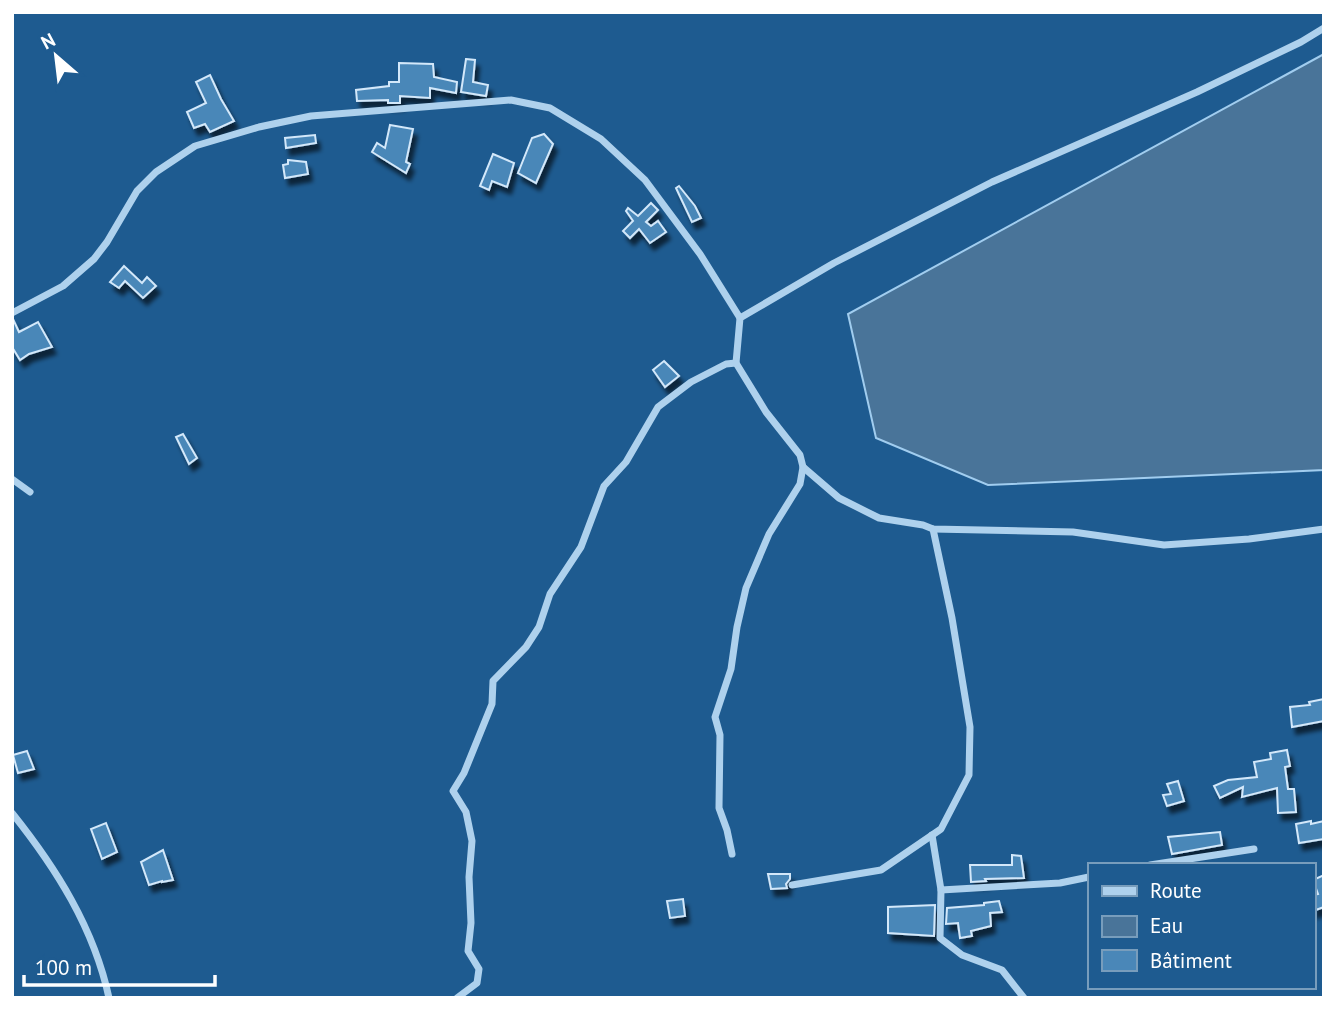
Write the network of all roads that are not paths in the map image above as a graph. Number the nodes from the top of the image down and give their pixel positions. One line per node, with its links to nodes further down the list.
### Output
1 (1324, 28): 3 (street)
2 (12, 313): 3 (street)
3 (740, 318): 4 (street)
4 (736, 363): 5 (street); 19 (street)
5 (803, 467): 8 (street); 13 (street)
6 (12, 480): 7 (street)
7 (30, 492)
8 (933, 529): 9 (street); 11 (street)
9 (1324, 529)
10 (12, 813): 18 (street)
11 (932, 835): 16 (street); 17 (street)
12 (1254, 849): 14 (street)
13 (732, 855)
14 (1163, 863)
15 (1088, 877): 17 (street)
16 (792, 885)
17 (942, 890): 20 (street)
18 (109, 998)
19 (457, 998)
20 (1024, 998)

